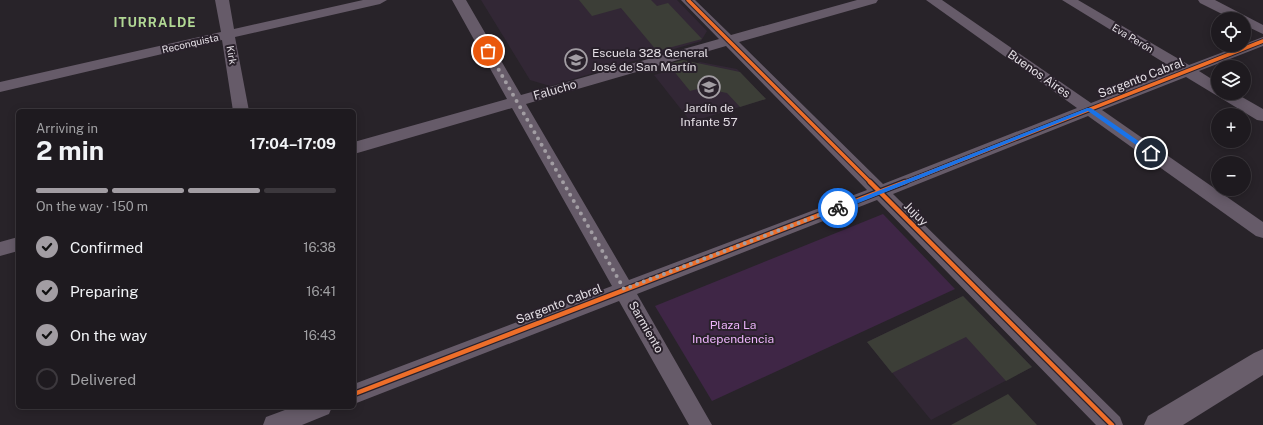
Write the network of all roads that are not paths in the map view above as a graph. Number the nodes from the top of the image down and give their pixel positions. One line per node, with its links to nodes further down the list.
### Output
1 (222, 0): 12 (street, Kirk)
2 (380, 0): 12 (street, Reconquista)
3 (459, 0): 19 (street, Sarmiento)
4 (688, 0): 13 (street, Jujuy)
5 (871, 0): 13 (street, Falucho)
6 (933, 0): 21 (street, Buenos Aires)
7 (1069, 0): 15 (street, Eva Perón)
8 (1205, 0): 9 (street)
9 (1228, 12)
10 (1251, 24): 11 (street)
11 (1263, 30)
12 (228, 35): 17 (street, Reconquista); 20 (street, Kirk)
13 (730, 42): 19 (street, Falucho); 24 (street, Jujuy)
14 (1263, 42): 15 (street, Sargento Cabral)
15 (1187, 71): 16 (street, Eva Perón); 21 (street, Sargento Cabral)
16 (1211, 85)
17 (0, 87)
18 (1236, 100): 22 (street)
19 (516, 101): 23 (street, Falucho); 28 (street, Sarmiento)
20 (241, 109)
21 (1089, 109): 24 (street, Sargento Cabral); 25 (street, Buenos Aires)
22 (1263, 116)
23 (356, 147)
24 (880, 192): 28 (street, Sargento Cabral); 34 (street, Jujuy)
25 (1263, 231)
26 (16, 245): 27 (street)
27 (0, 249)
28 (624, 289): 30 (street, Sargento Cabral); 33 (street, Sarmiento)
29 (1263, 362): 35 (main road)
30 (356, 393)
31 (315, 409): 32 (street)
32 (285, 419)
33 (701, 425)
34 (1112, 425)
35 (1158, 425)

